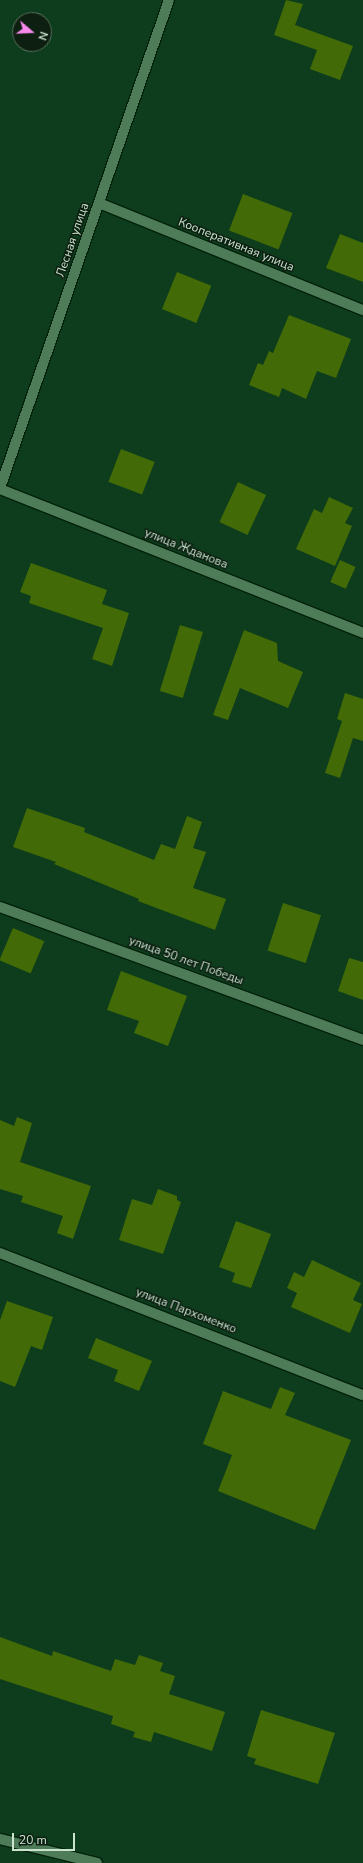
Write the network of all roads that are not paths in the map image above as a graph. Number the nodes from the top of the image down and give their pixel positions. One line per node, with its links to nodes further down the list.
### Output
1 (169, 0): 2 (street, Лесная улица)
2 (99, 204): 3 (street, Кооперативная улица); 4 (street, Лесная улица)
3 (363, 310)
4 (0, 489): 5 (street, улица Жданова)
5 (363, 633)
6 (0, 907): 7 (street, улица 50 лет Победы)
7 (363, 1040)
8 (0, 1253): 9 (street, улица Пархоменко)
9 (363, 1395)
10 (0, 1839): 11 (street)
11 (97, 1863)

